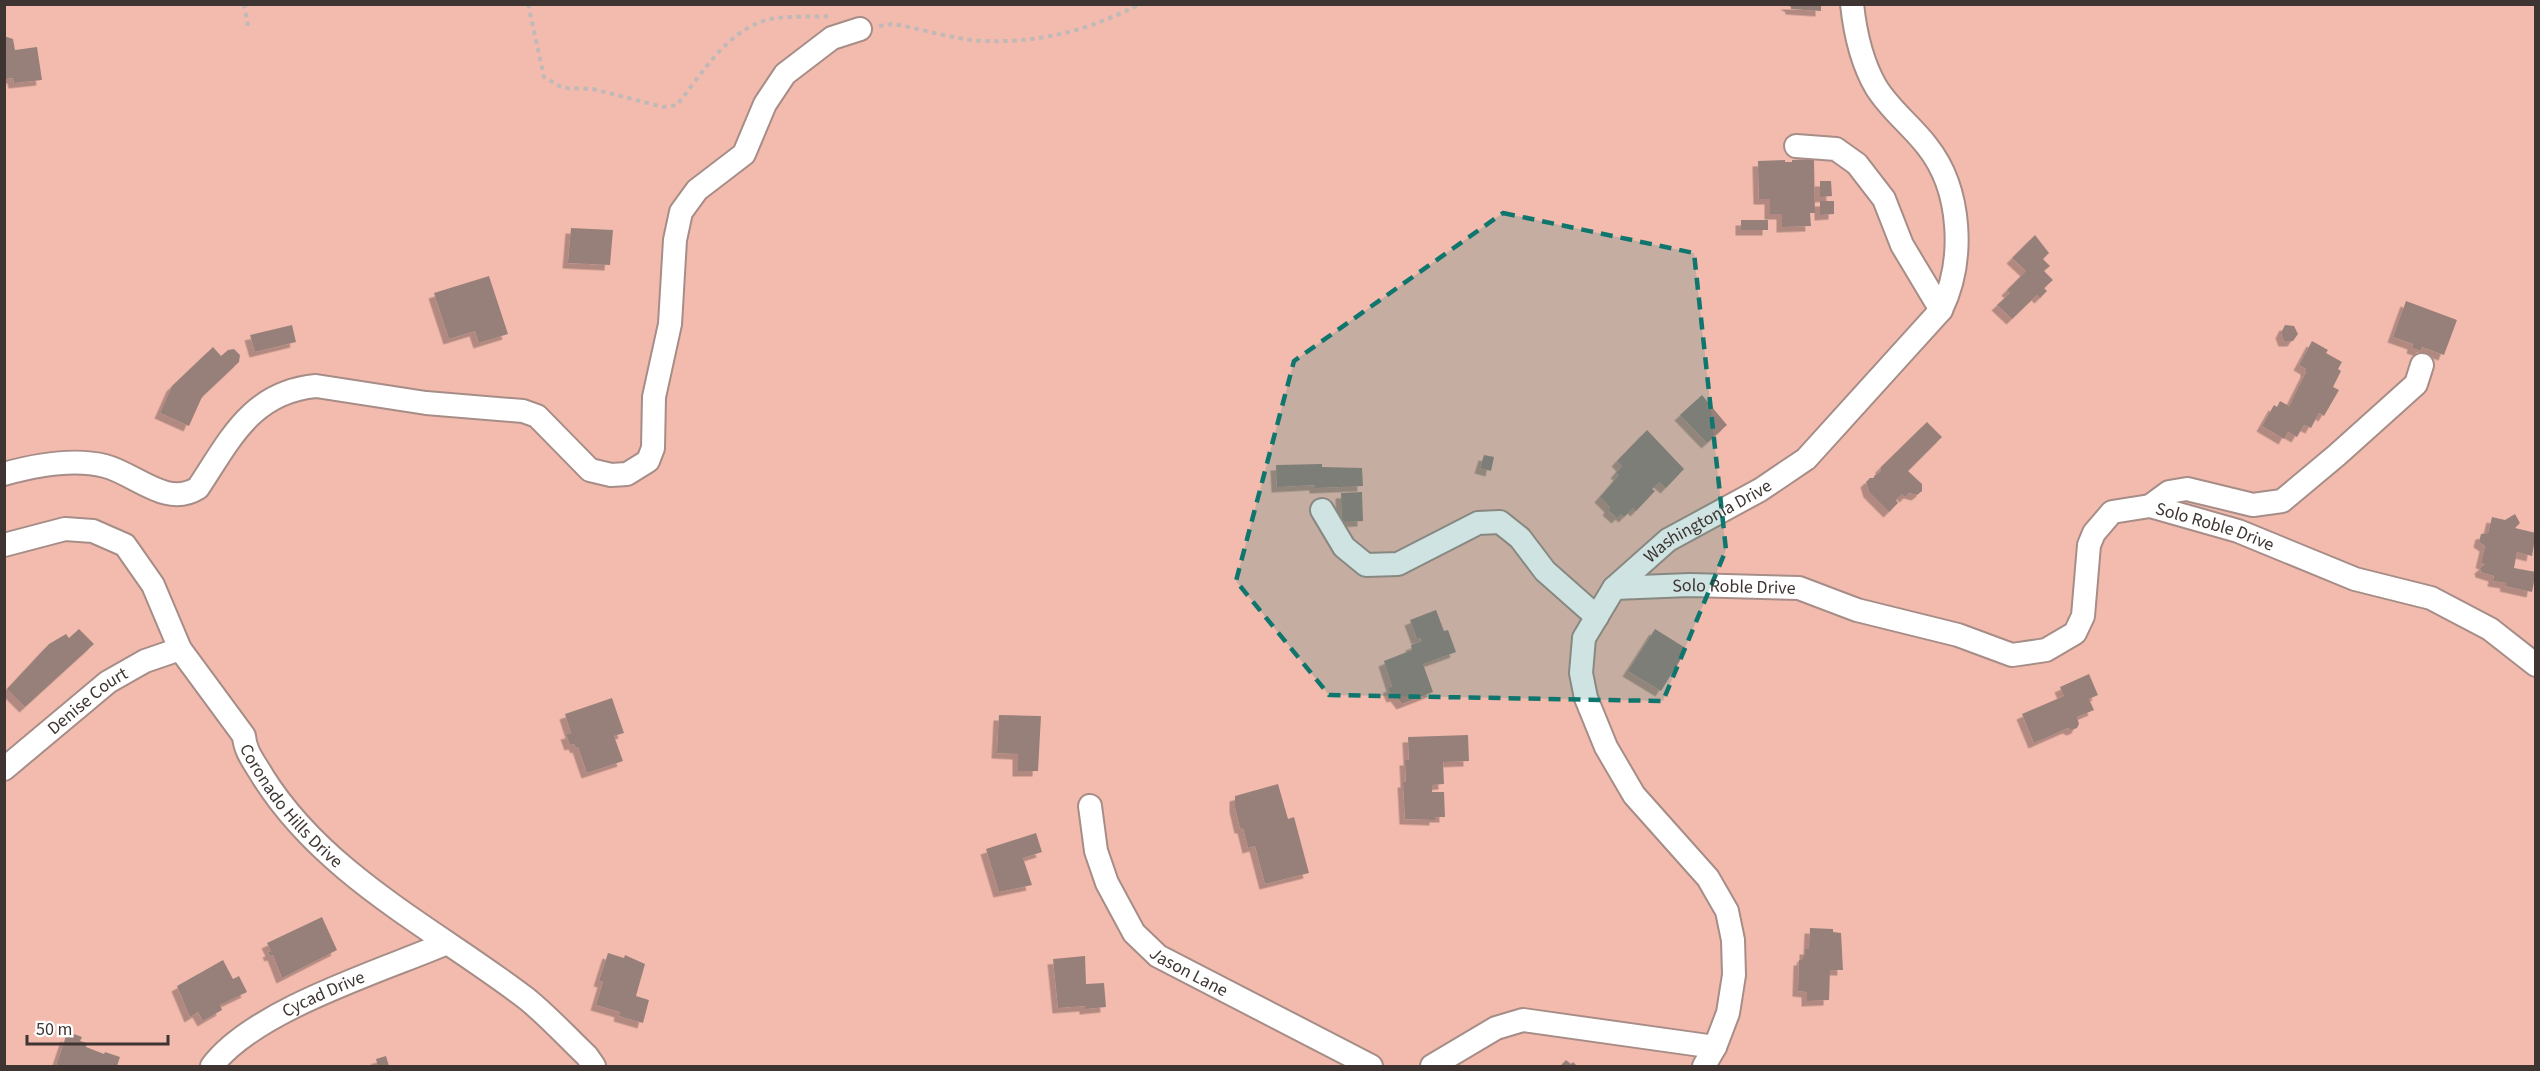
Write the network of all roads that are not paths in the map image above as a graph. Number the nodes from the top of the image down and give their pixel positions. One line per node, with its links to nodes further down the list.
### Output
1 (1852, 4): 4 (street, Washingtonia Drive)
2 (860, 29): 6 (street)
3 (1796, 146): 4 (street)
4 (1941, 310): 10 (street, Washingtonia Drive)
5 (2422, 365): 7 (street)
6 (4, 474)
7 (2150, 506): 10 (street, Solo Roble Drive); 13 (street, Solo Roble Drive)
8 (1322, 510): 11 (street)
9 (4, 544): 12 (street, Coronado Hills Drive)
10 (1614, 588): 11 (street, Washingtonia Drive)
11 (1597, 617): 17 (street, Washingtonia Drive)
12 (180, 649): 14 (street, Denise Court); 16 (street, Coronado Hills Drive)
13 (2535, 665)
14 (4, 769)
15 (1090, 806): 20 (street, Jason Lane)
16 (447, 943): 18 (street, Cycad Drive); 19 (street, Coronado Hills Drive)
17 (1709, 1057): 21 (street)
18 (212, 1066)
19 (594, 1066)
20 (1371, 1066)
21 (1432, 1066)

